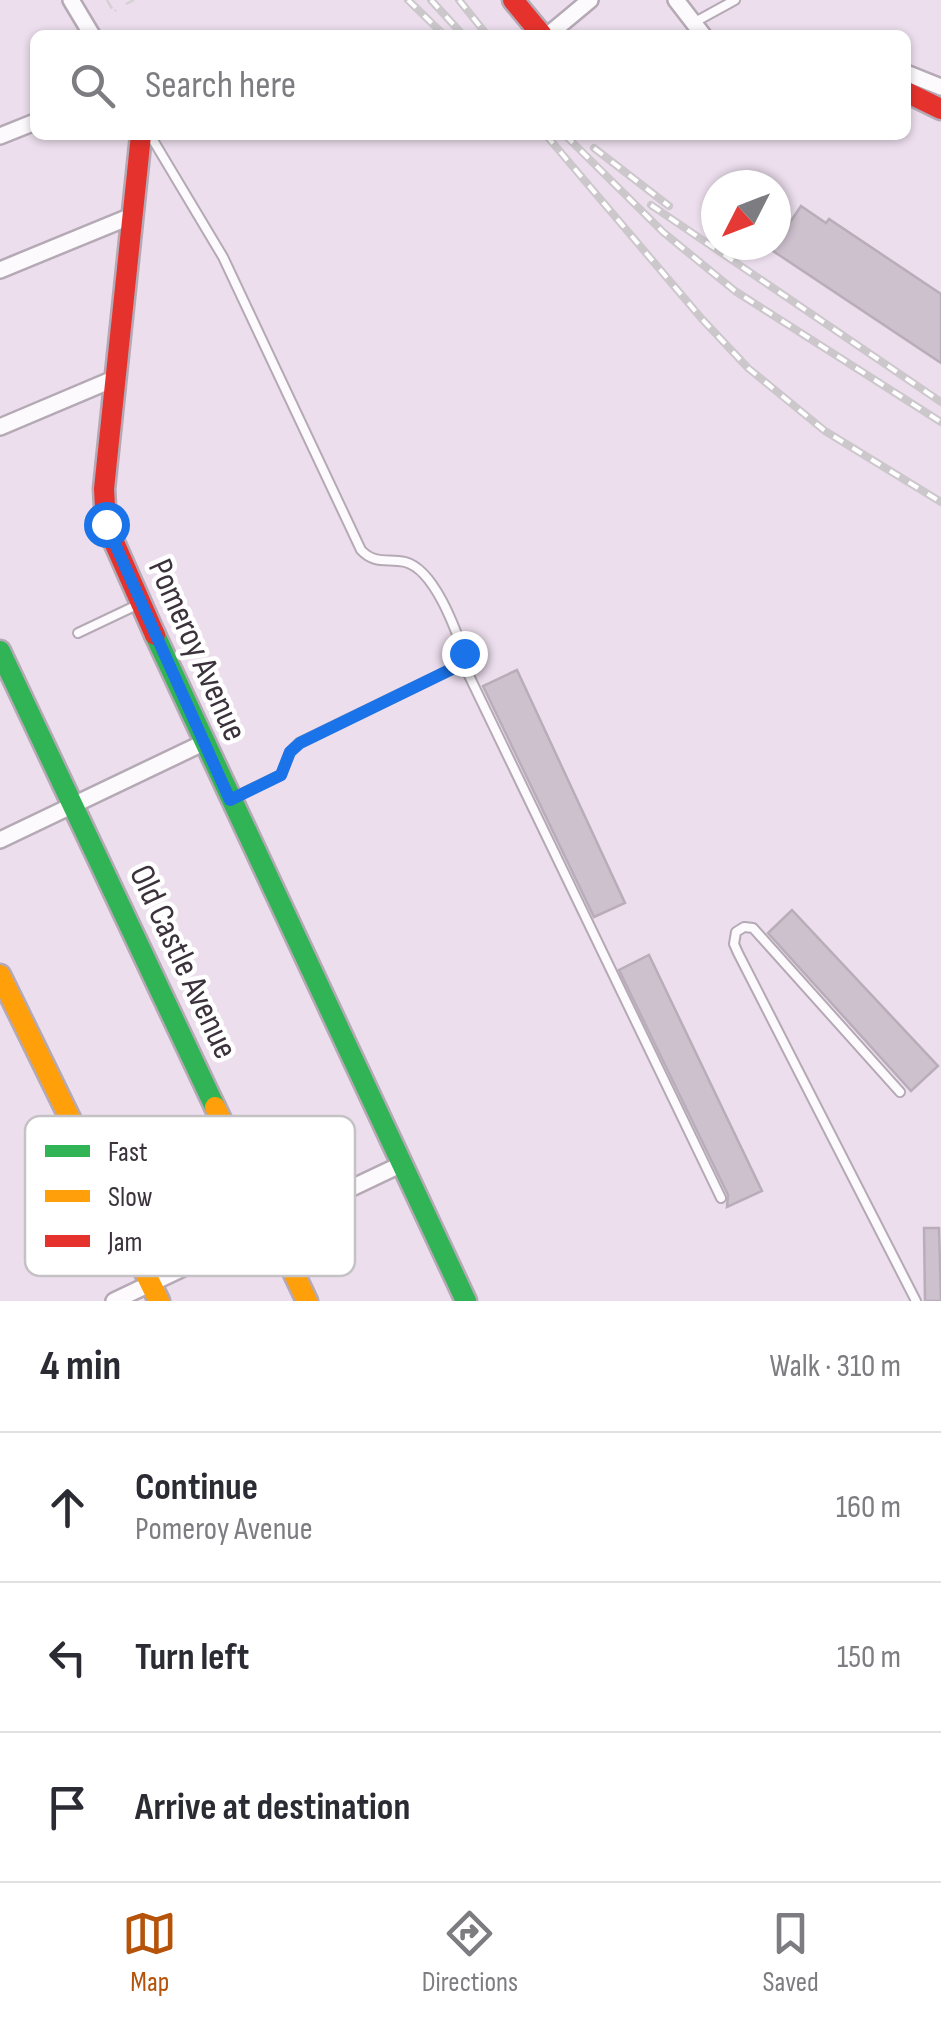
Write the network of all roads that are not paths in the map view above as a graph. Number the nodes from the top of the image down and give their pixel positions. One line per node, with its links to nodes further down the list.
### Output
1 (71, 0): 7 (street)
2 (513, 0): 8 (street)
3 (590, 0): 9 (street)
4 (676, 0): 6 (street)
5 (735, 0): 6 (lane)
6 (699, 29)
7 (89, 30)
8 (540, 30)
9 (551, 30)
10 (911, 75): 11 (street)
11 (941, 87)
12 (911, 94): 13 (street)
13 (941, 109)
14 (30, 124): 15 (street)
15 (0, 136)
16 (140, 140): 18 (street, Pomeroy Avenue)
17 (153, 140): 25 (lane)
18 (134, 215): 19 (street); 20 (street, Pomeroy Avenue)
19 (0, 270)
20 (116, 378): 21 (street); 22 (street, Pomeroy Avenue)
21 (0, 427)
22 (140, 603): 23 (lane); 26 (street, Pomeroy Avenue)
23 (78, 633)
24 (0, 651): 28 (street, Old Castle Avenue)
25 (462, 661): 27 (lane); 36 (lane)
26 (203, 743): 27 (street, Pomeroy Avenue); 28 (street)
27 (230, 800): 34 (street, Pomeroy Avenue)
28 (74, 806): 29 (street); 33 (street, Old Castle Avenue)
29 (0, 840)
30 (0, 975): 32 (street)
31 (900, 1092): 43 (lane)
32 (67, 1116)
33 (220, 1116)
34 (402, 1164): 35 (street); 42 (street, Pomeroy Avenue)
35 (355, 1187)
36 (721, 1198)
37 (184, 1276): 39 (street)
38 (295, 1276): 41 (street, Old Castle Avenue)
39 (155, 1292): 40 (street)
40 (114, 1301)
41 (306, 1301)
42 (466, 1301)
43 (916, 1301)

